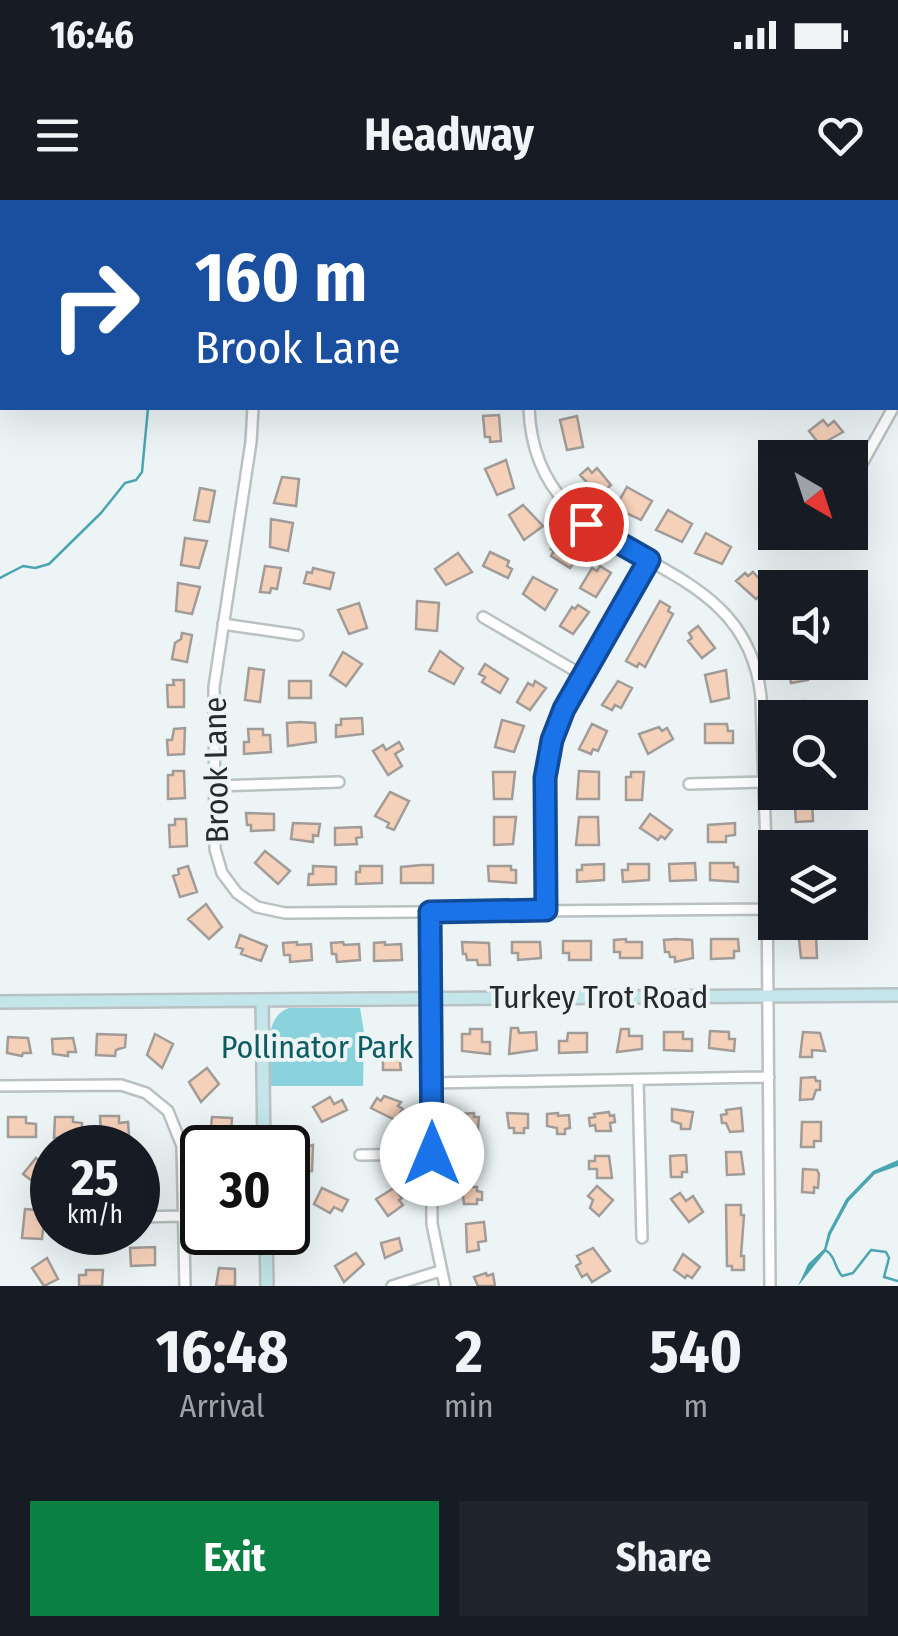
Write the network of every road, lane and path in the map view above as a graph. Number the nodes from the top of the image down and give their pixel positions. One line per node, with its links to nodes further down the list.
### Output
1 (254, 410): 7 (street, Brook Lane)
2 (529, 410): 5 (street)
3 (893, 410): 4 (street)
4 (868, 453)
5 (649, 560): 9 (street); 10 (street)
6 (483, 617): 9 (street)
7 (223, 624): 8 (street); 14 (street, Brook Lane)
8 (298, 635)
9 (584, 676): 16 (street)
10 (761, 700)
11 (339, 782): 14 (street)
12 (758, 782): 13 (street)
13 (689, 784)
14 (215, 786): 17 (street, Brook Lane)
15 (758, 909): 16 (street, Brook Lane)
16 (546, 910): 17 (street, Brook Lane)
17 (430, 912): 21 (street)
18 (767, 940): 20 (street)
19 (898, 995): 20 (street, Turkey Trot Road)
20 (768, 996): 21 (street, Turkey Trot Road); 24 (street)
21 (432, 998): 22 (street, Turkey Trot Road); 26 (street)
22 (262, 1000): 23 (street, Turkey Trot Road); 28 (street)
23 (0, 1002)
24 (769, 1076): 25 (street); 40 (street)
25 (638, 1080): 26 (street); 32 (street)
26 (432, 1083): 30 (street)
27 (0, 1086): 29 (street)
28 (264, 1125)
29 (180, 1134)
30 (432, 1154): 31 (street); 35 (street)
31 (360, 1155)
32 (642, 1238)
33 (185, 1255): 36 (street)
34 (266, 1255): 37 (street)
35 (440, 1271): 38 (street); 39 (street)
36 (185, 1286)
37 (267, 1286)
38 (392, 1286)
39 (445, 1286)
40 (770, 1286)

